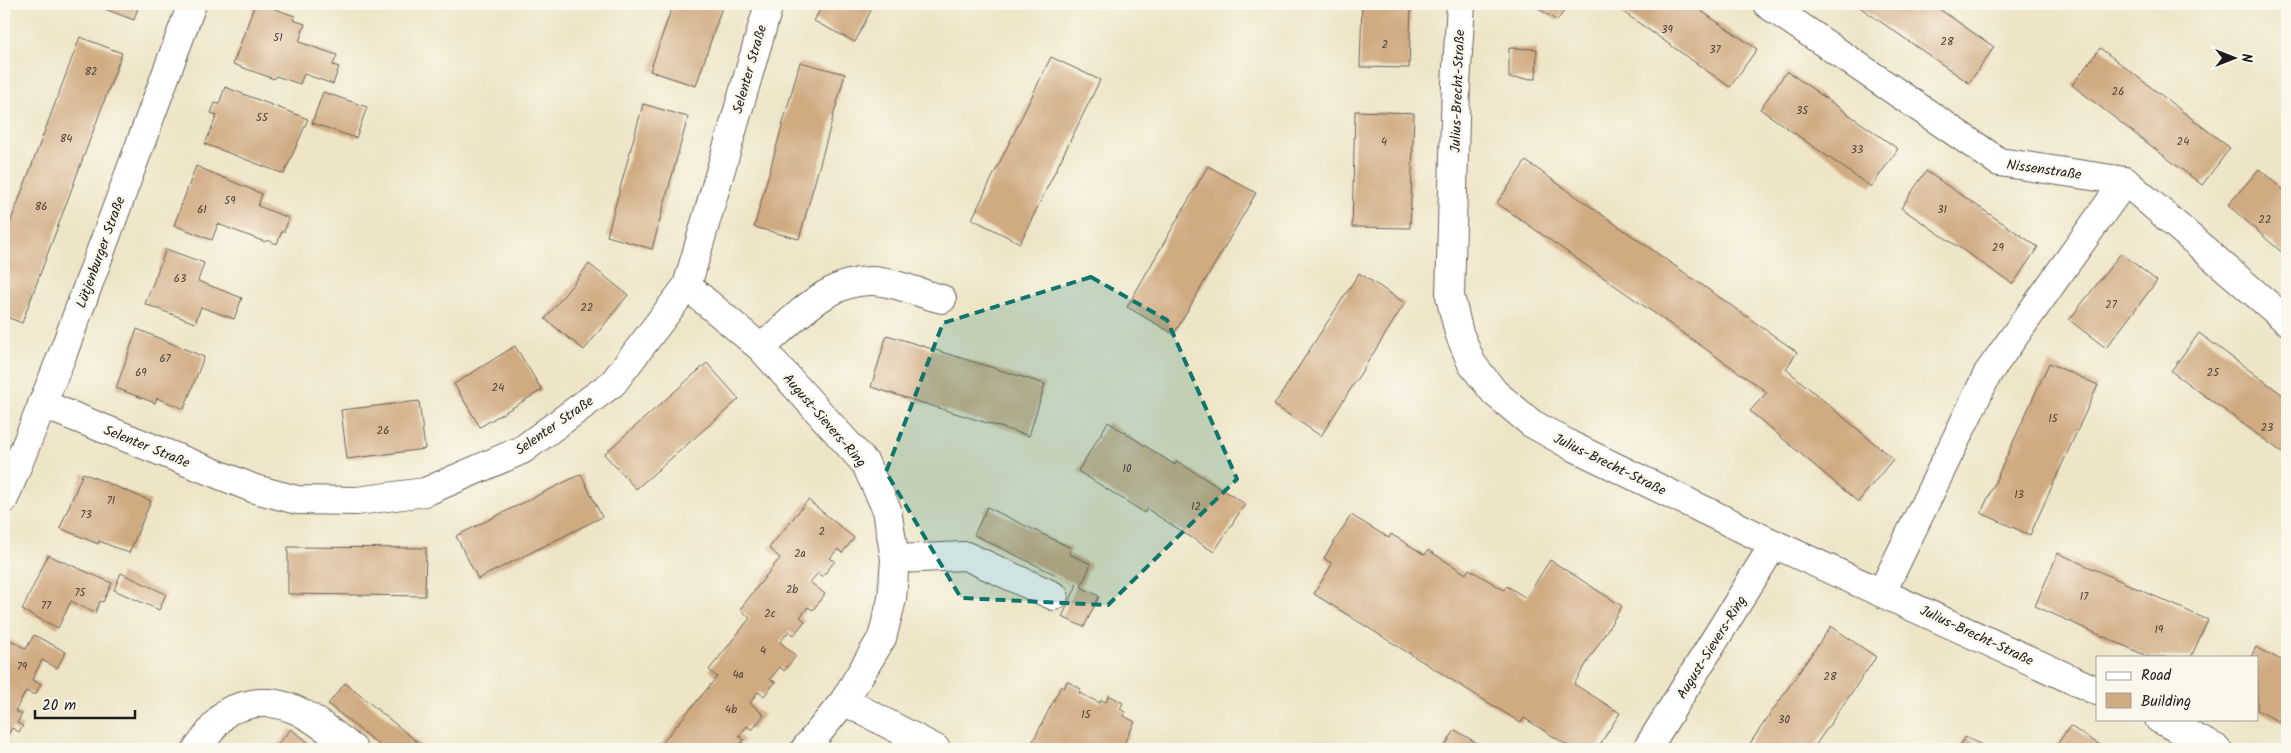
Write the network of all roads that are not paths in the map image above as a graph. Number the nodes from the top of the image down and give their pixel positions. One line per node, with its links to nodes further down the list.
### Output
1 (192, 4): 10 (street, Lütjenburger Straße)
2 (769, 4): 6 (street, Selenter Straße)
3 (1461, 4): 12 (street, Julius-Brecht-Straße)
4 (1767, 4): 5 (street, Nissenstraße)
5 (2125, 181): 8 (street); 14 (street)
6 (687, 286): 9 (street, August-Sievers-Ring); 10 (street, Selenter Straße)
7 (942, 299): 9 (street)
8 (2287, 321)
9 (761, 348): 13 (street, August-Sievers-Ring)
10 (42, 404): 11 (street, Lütjenburger Straße)
11 (4, 499)
12 (1774, 544): 14 (street, Julius-Brecht-Straße); 23 (street, August-Sievers-Ring)
13 (895, 559): 15 (street); 17 (street, August-Sievers-Ring)
14 (1882, 592): 16 (street, Julius-Brecht-Straße)
15 (1054, 596)
16 (2096, 691)
17 (844, 701): 21 (street, August-Sievers-Ring); 22 (street)
18 (2161, 720): 24 (street)
19 (197, 749): 20 (street)
20 (353, 749)
21 (805, 749)
22 (936, 749)
23 (1647, 749)
24 (2217, 749)

